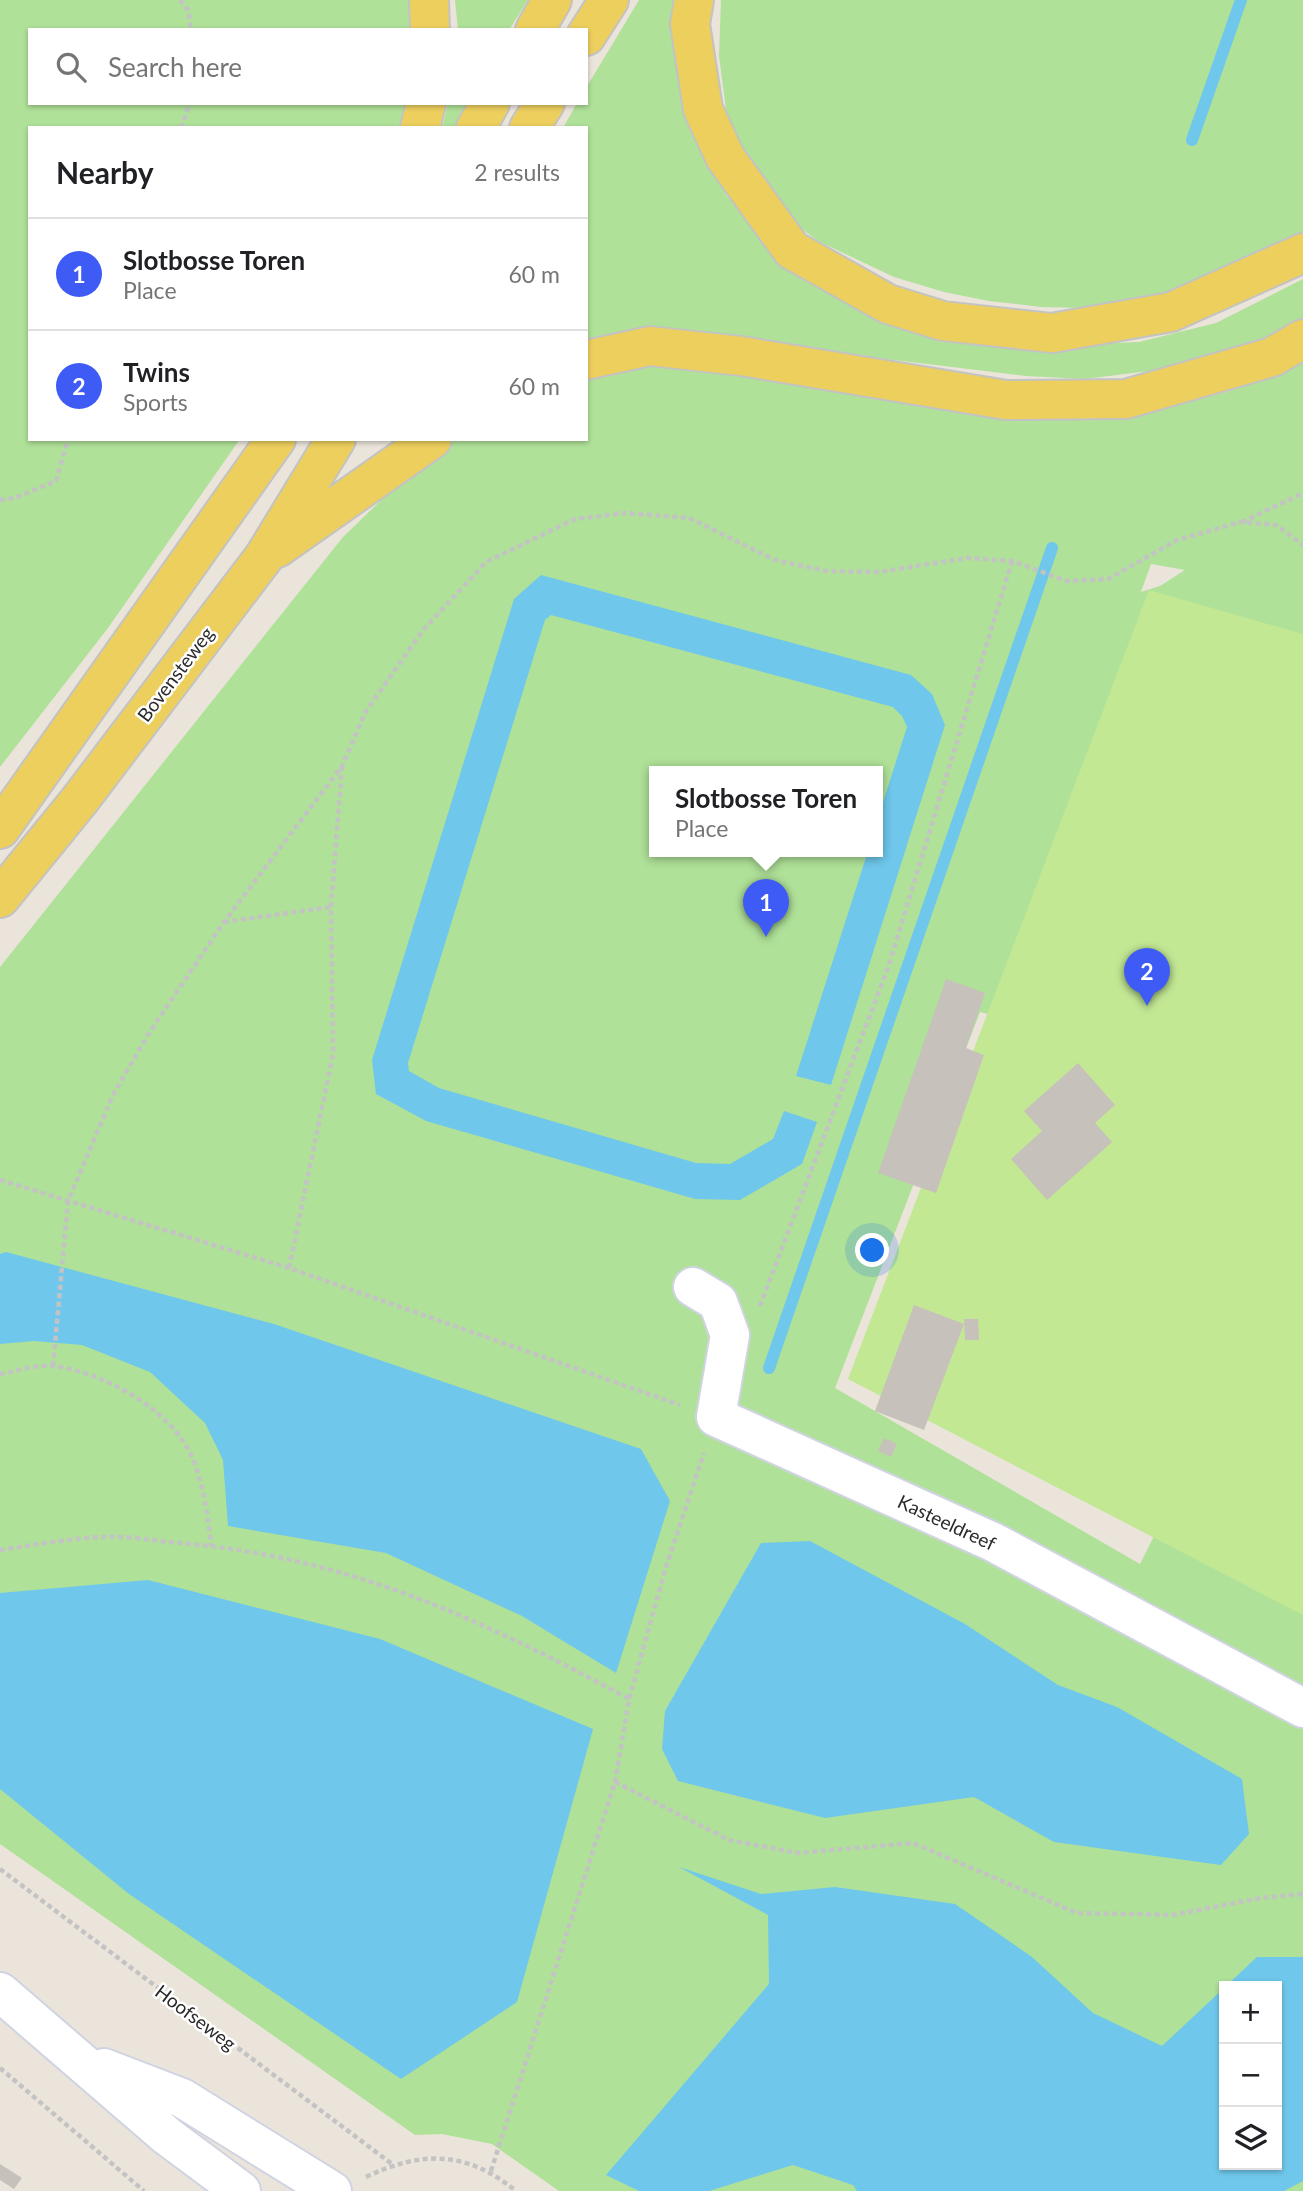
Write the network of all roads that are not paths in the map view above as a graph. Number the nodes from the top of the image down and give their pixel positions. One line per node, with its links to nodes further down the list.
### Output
1 (429, 0): 5 (main road)
2 (552, 0): 6 (main road)
3 (608, 0): 7 (main road)
4 (694, 0): 14 (main road)
5 (430, 28)
6 (536, 28)
7 (588, 33)
8 (426, 105): 11 (main road)
9 (489, 105): 12 (main road)
10 (544, 105): 13 (main road)
11 (420, 126)
12 (477, 126)
13 (530, 126)
14 (1303, 253)
15 (1303, 339): 16 (main road)
16 (588, 360)
17 (275, 441): 21 (main road)
18 (336, 441): 20 (main road, Bovensteweg)
19 (429, 441): 20 (main road)
20 (264, 557): 22 (main road, Bovensteweg)
21 (0, 829)
22 (0, 898)
23 (693, 1287): 24 (street, Kasteeldreef)
24 (1303, 1708)
25 (0, 1992): 26 (street)
26 (82, 2060): 27 (street); 28 (street)
27 (242, 2191)
28 (332, 2191)

